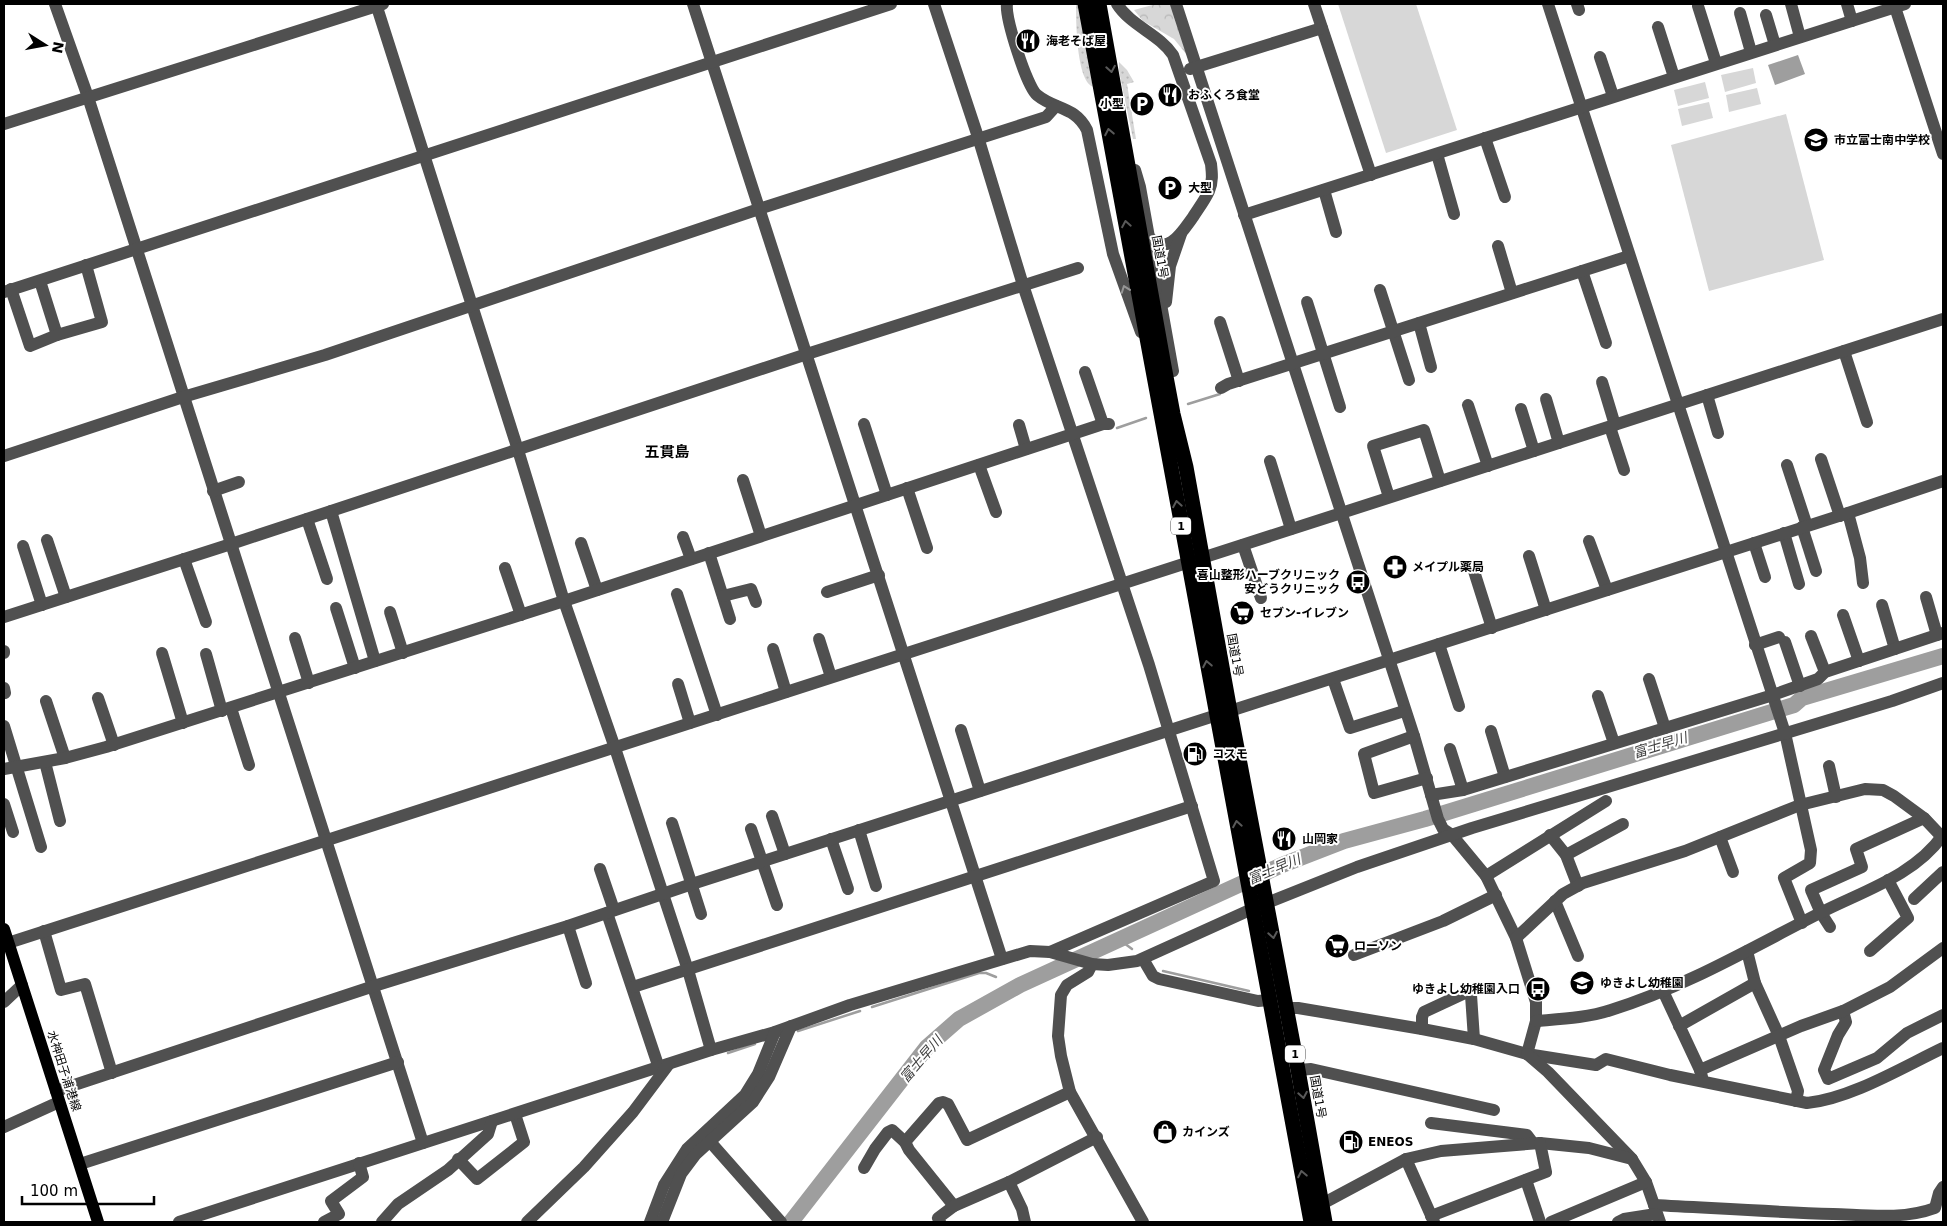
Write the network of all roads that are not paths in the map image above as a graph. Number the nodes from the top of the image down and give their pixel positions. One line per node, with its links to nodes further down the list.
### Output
1 (55, 4): 32 (street)
2 (378, 4): 32 (street); 41 (street)
3 (693, 4): 26 (street)
4 (891, 4): 26 (street)
5 (934, 4): 37 (street)
6 (1007, 4): 33 (street)
7 (1086, 4): 54 (highway, 国道1号 / 1, one-way to 7)
8 (1099, 4): 36 (highway, 国道1号 / 1, one-way to 36)
9 (1117, 4): 29 (street)
10 (1176, 4): 28 (street)
11 (1314, 4): 21 (street)
12 (1548, 4): 34 (street)
13 (1791, 4): 22 (street)
14 (1847, 4): 19 (street)
15 (1898, 5): 19 (street); 40 (street)
16 (1698, 6): 27 (street)
17 (1740, 13): 24 (street)
18 (1766, 15): 23 (street)
19 (1852, 21): 22 (street)
20 (1658, 27): 30 (street)
21 (1322, 28): 28 (street); 42 (street)
22 (1800, 37): 23 (street)
23 (1775, 45): 24 (street)
24 (1752, 52): 27 (street)
25 (1600, 57): 31 (street)
26 (711, 61): 41 (street); 45 (street)
27 (1716, 64): 30 (street)
28 (1196, 67): 29 (street); 47 (street)
29 (1180, 72): 48 (street)
30 (1674, 77): 31 (street)
31 (1613, 96): 34 (street)
32 (88, 97): 35 (street); 53 (street)
33 (1056, 106): 37 (street); 51 (street)
34 (1581, 107): 38 (street); 55 (street)
35 (4, 124)
36 (1121, 125): 50 (street); 107 (highway, 国道1号 / 1)
37 (978, 138): 45 (street); 60 (street)
38 (1485, 138): 39 (street); 44 (street)
39 (1437, 154): 42 (street); 46 (street)
40 (1943, 154)
41 (425, 155): 53 (street); 65 (street)
42 (1370, 175): 43 (street)
43 (1324, 190): 47 (street); 49 (street)
44 (1505, 197)
45 (760, 209): 65 (street); 73 (street)
46 (1454, 214)
47 (1244, 216): 76 (street)
48 (1182, 232): 50 (street); 74 (street)
49 (1336, 232)
50 (1149, 237): 74 (street)
51 (1110, 241): 54 (street); 78 (street, one-way to 51)
52 (1498, 246): 63 (street)
53 (135, 249): 56 (street); 85 (street)
54 (1132, 256): 78 (highway, 国道1号 / 1)
55 (1629, 256): 58 (street); 87 (street)
56 (86, 265): 59 (street); 70 (street)
57 (1078, 268): 60 (street)
58 (1582, 271): 63 (street); 71 (street)
59 (40, 281): 62 (street); 70 (street)
60 (1023, 285): 73 (street); 96 (street)
61 (1380, 290): 69 (street)
62 (7, 291): 70 (street)
63 (1512, 293): 68 (street)
64 (1307, 302): 75 (street)
65 (472, 304): 85 (street); 99 (street)
66 (1943, 319): 72 (street)
67 (1220, 322): 81 (street)
68 (1419, 323): 69 (street); 77 (street)
69 (1394, 331): 75 (street); 80 (street)
70 (57, 335)
71 (1606, 343)
72 (1844, 351): 84 (street); 91 (street)
73 (808, 354): 99 (street); 117 (street)
74 (1170, 355): 107 (street)
75 (1323, 355): 76 (street); 89 (street)
76 (1292, 365): 81 (street); 120 (street)
77 (1431, 367)
78 (1153, 368): 142 (highway, 国道1号 / 1, one-way to 78)
79 (1085, 372): 96 (street)
80 (1409, 380)
81 (1239, 381): 83 (street)
82 (1602, 382): 94 (street)
83 (1221, 388)
84 (1707, 395): 87 (street); 95 (street)
85 (183, 397): 101 (street); 114 (street)
86 (1546, 399): 97 (street)
87 (1679, 404): 94 (street); 136 (street)
88 (1468, 405): 106 (street)
89 (1340, 407)
90 (1521, 409): 100 (street)
91 (1867, 422)
92 (864, 424): 115 (street)
93 (1019, 425): 98 (street)
94 (1613, 426): 97 (street); 108 (street)
95 (1718, 433)
96 (1074, 434): 98 (street); 149 (street)
97 (1559, 443): 100 (street)
98 (1026, 449): 104 (street)
99 (518, 450): 118 (street); 160 (street)
100 (1534, 451): 106 (street)
101 (4, 456)
102 (1821, 459): 121 (street)
103 (1270, 462): 124 (street)
104 (979, 465): 113 (street); 119 (street)
105 (1787, 465): 123 (street)
106 (1488, 466): 110 (street)
107 (1186, 467): 141 (highway, 国道1号 / 1)
108 (1624, 470)
109 (743, 480): 126 (street)
110 (1440, 481): 116 (street); 116 (street)
111 (1943, 481): 121 (street)
112 (239, 482): 114 (street)
113 (907, 488): 115 (street); 135 (street)
114 (213, 491): 132 (street)
115 (886, 495): 117 (street)
116 (1389, 497): 120 (street)
117 (856, 505): 126 (street); 146 (street)
118 (331, 511): 122 (street); 185 (street)
119 (996, 512)
120 (1341, 514): 124 (street); 186 (street)
121 (1844, 514): 123 (street); 150 (street)
122 (307, 519): 132 (street); 148 (street)
123 (1804, 527): 125 (street); 145 (street)
124 (1291, 529): 133 (street)
125 (1784, 533): 131 (street); 151 (street)
126 (761, 536): 137 (street)
127 (683, 537): 140 (street)
128 (48, 540): 157 (street)
129 (1590, 541): 153 (street)
130 (581, 543): 152 (street)
131 (1754, 543): 136 (street); 147 (street)
132 (231, 544): 139 (street); 200 (street)
133 (1244, 545): 141 (street); 159 (street)
134 (23, 546): 162 (street)
135 (927, 548)
136 (1726, 551): 153 (street); 178 (street)
137 (709, 553): 140 (street); 156 (street)
138 (1529, 556): 165 (street)
139 (184, 559): 157 (street); 171 (street)
140 (691, 559): 152 (street)
141 (1203, 559): 142 (street); 208 (highway, 国道1号 / 1)
142 (1188, 563): 149 (street); 208 (highway, 国道1号 / 1, one-way to 142)
143 (505, 568): 167 (street)
144 (1473, 568): 172 (street)
145 (1816, 571)
146 (879, 575): 154 (street); 183 (street)
147 (1765, 577)
148 (327, 579)
149 (1122, 583): 183 (street); 216 (street)
150 (1863, 583)
151 (1799, 584)
152 (597, 590): 160 (street)
153 (1607, 590): 165 (street)
154 (827, 592)
155 (677, 594): 209 (street)
156 (723, 596): 161 (street); 170 (street)
157 (66, 597): 162 (street)
158 (1926, 597): 173 (street)
159 (1261, 598)
160 (564, 602): 167 (street); 221 (street)
161 (756, 602)
162 (42, 605): 169 (street)
163 (1882, 606): 180 (street)
164 (336, 608): 188 (street)
165 (1546, 610): 172 (street)
166 (390, 612): 182 (street)
167 (521, 615): 182 (street)
168 (1843, 615): 187 (street)
169 (4, 617)
170 (730, 619)
171 (206, 622)
172 (1492, 628): 177 (street)
173 (1940, 634): 180 (street)
174 (1811, 636): 189 (street)
175 (295, 638): 193 (street)
176 (819, 639): 190 (street)
177 (1439, 644): 186 (street); 205 (street)
178 (1755, 645): 196 (street); 202 (street)
179 (773, 649): 198 (street)
180 (1895, 649): 187 (street)
181 (162, 652): 210 (street)
182 (403, 653): 185 (street)
183 (904, 653): 190 (street); 236 (street)
184 (206, 654): 206 (street)
185 (375, 661): 188 (street)
186 (1388, 661): 191 (street); 207 (street)
187 (1859, 661): 189 (street)
188 (355, 668): 193 (street)
189 (1825, 672): 196 (street)
190 (831, 677): 198 (street)
191 (1333, 679): 207 (street); 208 (street)
192 (1649, 679): 213 (street)
193 (308, 683): 200 (street)
194 (1943, 683): 214 (street)
195 (678, 684): 211 (street)
196 (1800, 686): 202 (street)
197 (4, 688): 199 (street)
198 (786, 692): 209 (street)
199 (4, 693)
200 (278, 693): 206 (street); 254 (street)
201 (1598, 696): 219 (street)
202 (1773, 696): 213 (street); 214 (street)
203 (98, 698): 220 (street)
204 (46, 701): 223 (street)
205 (1458, 706)
206 (227, 709): 210 (street); 225 (street)
207 (1404, 711): 218 (street)
208 (1223, 713): 216 (street); 269 (highway, 国道1号 / 1)
209 (716, 715): 211 (street)
210 (183, 723): 220 (street)
211 (690, 723): 221 (street)
212 (4, 726): 227 (street)
213 (1665, 728): 219 (street)
214 (1783, 728): 232 (street); 238 (street)
215 (961, 730): 231 (street)
216 (1169, 730): 231 (street); 239 (street)
217 (1491, 731): 228 (street)
218 (1414, 736): 229 (street); 229 (street)
219 (1614, 743): 228 (street)
220 (114, 745): 223 (street)
221 (615, 748): 254 (street); 270 (street)
222 (1450, 749): 230 (street)
223 (66, 758): 224 (street)
224 (45, 762): 227 (street); 243 (street)
225 (250, 765)
226 (1829, 766): 233 (street)
227 (7, 768): 255 (street)
228 (1505, 776): 230 (street)
229 (1426, 778): 234 (street)
230 (1463, 790): 234 (street)
231 (980, 791): 236 (street)
232 (1582, 794): 240 (street); 249 (street)
233 (1836, 797): 238 (street); 242 (street)
234 (1432, 798): 249 (street)
235 (1606, 800): 240 (street)
236 (951, 801): 247 (street); 262 (street)
237 (4, 804): 248 (street)
238 (1800, 805): 251 (street); 280 (street)
239 (1192, 806): 262 (street); 290 (street)
240 (1588, 812): 250 (street)
241 (772, 816): 256 (street)
242 (1924, 818): 252 (street); 278 (street)
243 (60, 821)
244 (672, 822): 265 (street)
245 (1623, 824): 257 (street)
246 (752, 829): 258 (street)
247 (859, 830): 253 (street); 266 (street)
248 (12, 832)
249 (1452, 835): 263 (street); 274 (street)
250 (1550, 835): 257 (street); 263 (street)
251 (1720, 837): 260 (street); 267 (street)
252 (1943, 837): 264 (street)
253 (831, 839): 256 (street); 268 (street)
254 (325, 841): 284 (street); 300 (street)
255 (41, 847)
256 (785, 854): 258 (street)
257 (1566, 855): 267 (street)
258 (762, 861): 265 (street); 275 (street)
259 (600, 869): 277 (street)
260 (1733, 872)
261 (1943, 872): 272 (street)
262 (976, 876): 293 (street); 296 (street)
263 (1486, 876): 271 (street)
264 (1888, 880): 278 (street); 289 (street)
265 (692, 884): 270 (street); 279 (street)
266 (876, 886)
267 (1578, 886): 273 (street)
268 (848, 889)
269 (1257, 890): 274 (highway, 国道1号 / 1); 276 (highway, 国道1号 / 1)
270 (662, 894): 277 (street); 296 (street)
271 (1496, 896): 285 (street); 291 (street)
272 (1914, 899)
273 (1555, 901): 285 (street); 292 (street)
274 (1267, 903): 276 (street); 305 (highway, 国道1号 / 1, one-way to 305)
275 (777, 905)
276 (1252, 909): 294 (street); 303 (highway, 国道1号 / 1)
277 (610, 912): 281 (street); 301 (street)
278 (1821, 912): 280 (street); 282 (street)
279 (702, 914)
280 (1802, 923): 288 (street)
281 (568, 926): 297 (street); 300 (street)
282 (1830, 927)
283 (4, 929): 286 (main road, 水神田子浦港線)
284 (44, 931): 286 (street); 321 (street)
285 (1516, 938): 308 (street)
286 (8, 943): 299 (main road, 水神田子浦港線)
287 (1943, 948): 306 (street)
288 (1747, 951): 298 (street); 302 (street)
289 (1870, 951)
290 (1055, 953): 293 (street); 295 (street)
291 (1354, 955)
292 (1578, 956)
293 (1002, 959): 309 (street)
294 (1143, 959): 295 (street); 303 (street)
295 (1094, 966): 323 (street)
296 (688, 970): 301 (street); 316 (street)
297 (586, 982)
298 (1755, 983): 310 (street); 313 (street)
299 (22, 985): 304 (street); 324 (main road, 水神田子浦港線)
300 (374, 986): 318 (street); 321 (street)
301 (633, 988): 319 (street)
302 (1663, 991): 308 (street); 310 (street)
303 (1270, 1000): 361 (highway, 国道1号 / 1, one-way to 303)
304 (4, 1002)
305 (1286, 1008): 311 (street); 320 (highway, 国道1号 / 1)
306 (1843, 1011): 307 (street); 313 (street)
307 (1943, 1015)
308 (1536, 1021): 317 (street)
309 (791, 1026): 312 (street); 331 (street)
310 (1679, 1026): 322 (street)
311 (1422, 1028): 314 (street); 314 (street)
312 (775, 1032): 316 (street); 331 (street)
313 (1779, 1036): 322 (street); 325 (street)
314 (1474, 1039): 317 (street)
315 (1943, 1048): 325 (street)
316 (712, 1050): 319 (street)
317 (1527, 1054): 322 (street); 338 (street)
318 (398, 1062): 333 (street); 340 (street)
319 (664, 1066): 327 (street); 355 (street)
320 (1298, 1070): 326 (street); 346 (highway, 国道1号 / 1, one-way to 346)
321 (112, 1073): 324 (street)
322 (1702, 1075): 325 (street)
323 (1070, 1092): 332 (street); 334 (street)
324 (58, 1096): 330 (street); 340 (main road, 水神田子浦港線)
325 (1796, 1101)
326 (1494, 1110)
327 (515, 1114): 328 (street); 336 (street)
328 (492, 1121): 333 (street); 336 (street)
329 (1431, 1123): 335 (street)
330 (4, 1127)
331 (706, 1137): 350 (street); 356 (street); 357 (street)
332 (1097, 1137): 343 (street); 360 (street)
333 (423, 1142): 339 (street)
334 (904, 1142): 341 (street); 347 (street)
335 (1537, 1143): 337 (street); 338 (street); 342 (street)
336 (458, 1159): 354 (street)
337 (1406, 1159): 346 (street); 349 (street)
338 (1632, 1159): 344 (street)
339 (359, 1163): 352 (street); 353 (street)
340 (80, 1164): 351 (main road, 水神田子浦港線)
341 (864, 1168)
342 (1526, 1180): 349 (street); 363 (street)
343 (1009, 1182): 347 (street); 359 (street)
344 (1646, 1182): 348 (street); 364 (street)
345 (1943, 1187): 348 (street)
346 (1322, 1204): 362 (highway, 国道1号 / 1)
347 (954, 1206): 358 (street)
348 (1656, 1214): 365 (street)
349 (1432, 1219)
350 (777, 1220)
351 (98, 1222)
352 (179, 1222)
353 (324, 1222)
354 (382, 1222)
355 (527, 1222)
356 (650, 1222)
357 (662, 1222)
358 (940, 1222)
359 (1025, 1222)
360 (1143, 1222)
361 (1311, 1222)
362 (1325, 1222)
363 (1540, 1222)
364 (1551, 1222)
365 (1618, 1222)

